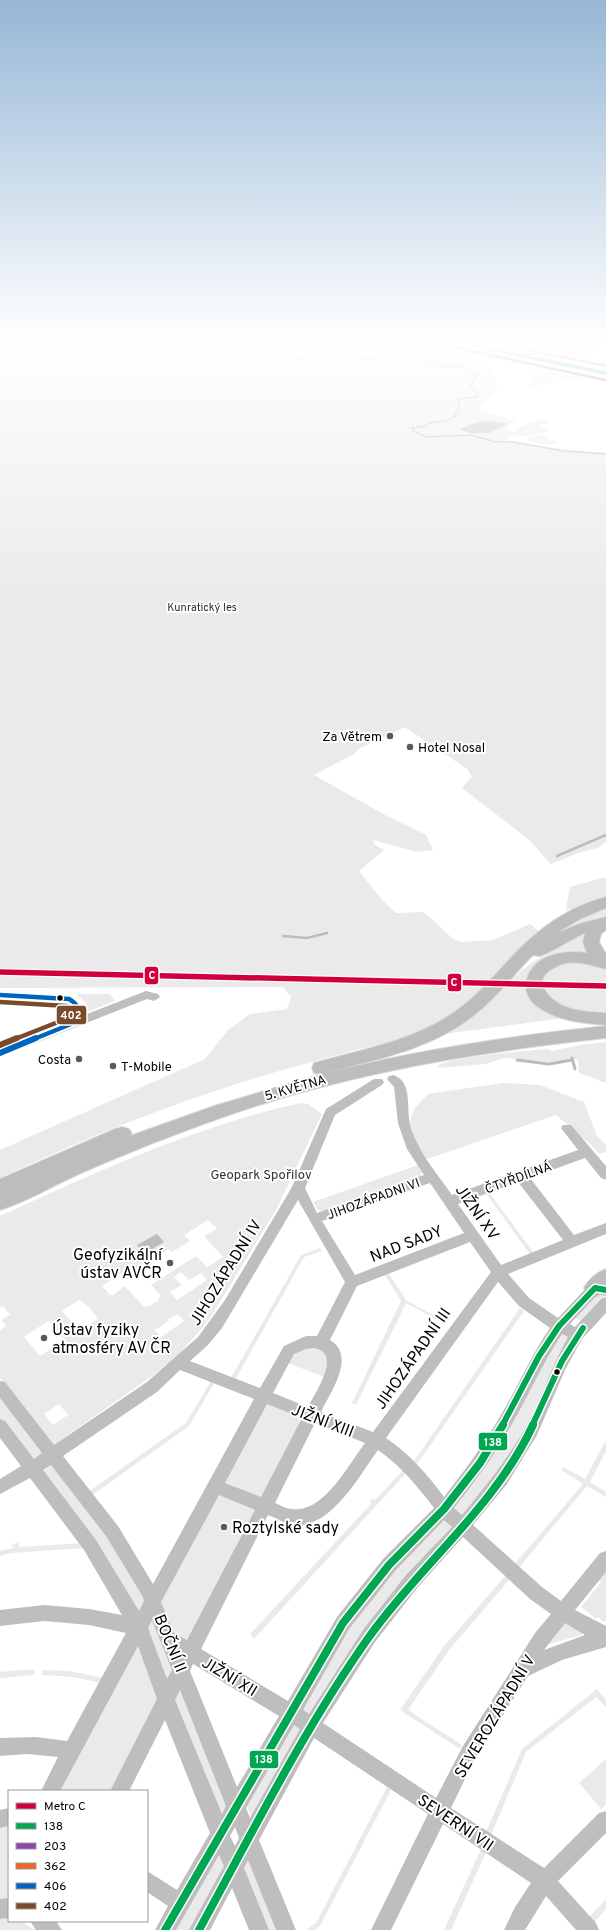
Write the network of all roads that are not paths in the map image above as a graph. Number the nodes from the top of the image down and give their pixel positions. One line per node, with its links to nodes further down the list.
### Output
1 (606, 902): 5 (highway)
2 (606, 922): 3 (highway); 5 (highway)
3 (599, 954): 4 (highway)
4 (606, 964): 7 (highway)
5 (506, 975): 9 (highway)
6 (154, 997): 8 (street)
7 (606, 1025): 9 (highway, 5. KVĚTNA); 19 (highway, 5. KVĚTNA)
8 (0, 1053)
9 (310, 1071): 17 (highway, 5. KVĚTNA)
10 (393, 1079): 16 (street, JIŽNÍ XV)
11 (378, 1082): 18 (street, JIHOZÁPADNÍ IV)
12 (567, 1128): 13 (street)
13 (587, 1152): 14 (street); 15 (street, ČTYŘDÍLNÁ)
14 (606, 1175)
15 (521, 1176): 20 (street, ČTYŘDÍLNÁ); 24 (street)
16 (432, 1177): 20 (street, JIŽNÍ XV); 21 (street, JIHOZÁPADNI VI)
17 (0, 1188)
18 (298, 1188): 21 (street); 32 (street, JIHOZÁPADNÍ IV)
19 (0, 1202)
20 (449, 1202): 23 (street, JIŽNÍ XV)
21 (314, 1219): 26 (street)
22 (606, 1228): 24 (street, JIHOZÁPADNÍ III)
23 (473, 1235): 25 (street, JIŽNÍ XV); 26 (street, NAD SADY)
24 (572, 1242): 25 (street, JIHOZÁPADNÍ III)
25 (499, 1272): 29 (street, JIŽNÍ XV); 37 (street, JIHOZÁPADNÍ III)
26 (352, 1282): 31 (street)
27 (603, 1290): 28 (street); 29 (street)
28 (601, 1313): 30 (street)
29 (559, 1326): 30 (street, JIŽNÍ XV); 43 (street)
30 (577, 1335): 44 (street)
31 (321, 1343): 34 (street); 35 (street)
32 (178, 1363): 34 (street, JIŽNÍ XIII); 38 (street, JIHOZÁPADNÍ IV)
33 (0, 1387): 38 (street, BOČNÍ II)
34 (264, 1396): 35 (street, JIŽNÍ XIII); 40 (street)
35 (311, 1416): 37 (street, JIŽNÍ XIII); 42 (street)
36 (1, 1428): 39 (street, BOČNÍ II)
37 (376, 1440): 42 (street, JIHOZÁPADNÍ III); 43 (street, JIŽNÍ XIII)
38 (53, 1455): 39 (street, JIHOZÁPADNÍ IV); 46 (street, BOČNÍ II)
39 (33, 1468): 41 (street, JIHOZÁPADNÍ IV); 49 (street, BOČNÍ II)
40 (215, 1486): 42 (street, JIHOZÁPADNÍ III); 46 (street)
41 (0, 1487)
42 (265, 1506): 52 (street)
43 (444, 1509): 44 (street, JIŽNÍ XIII); 56 (street)
44 (462, 1527): 47 (street, JIŽNÍ XIII); 57 (street)
45 (606, 1559): 47 (street, SEVEROZÁPADNÍ V)
46 (153, 1600): 49 (street); 51 (street, BOČNÍ II)
47 (562, 1612): 50 (street, JIŽNÍ XIII); 54 (street, SEVEROZÁPADNÍ V)
48 (0, 1618): 49 (street)
49 (139, 1627): 55 (street, BOČNÍ II); 59 (street)
50 (606, 1637): 54 (street)
51 (170, 1640): 52 (street, JIŽNÍ XII); 53 (street, BOČNÍ II)
52 (190, 1652): 53 (street); 56 (street, JIŽNÍ XII)
53 (180, 1671): 55 (street); 62 (street, BOČNÍ II)
54 (520, 1671): 63 (street, SEVEROZÁPADNÍ V)
55 (166, 1700): 61 (street); 65 (street, BOČNÍ II)
56 (290, 1712): 57 (street, JIŽNÍ XII); 62 (street)
57 (311, 1726): 63 (street, SEVERNÍ VII); 66 (street)
58 (0, 1747): 59 (street)
59 (72, 1751): 60 (street)
60 (51, 1790)
61 (120, 1790)
62 (237, 1805): 65 (street); 66 (street, BOČNÍ II)
63 (440, 1811): 68 (street, SEVERNÍ VII); 75 (street, SEVEROZÁPADNÍ V)
64 (606, 1820): 68 (street)
65 (220, 1833): 67 (street, BOČNÍ II); 70 (street)
66 (250, 1837): 67 (street); 74 (street, BOČNÍ II)
67 (234, 1866): 72 (street); 73 (street, BOČNÍ II)
68 (544, 1880): 76 (street); 77 (street, SEVERNÍ VII)
69 (148, 1882): 70 (street)
70 (180, 1903): 71 (street)
71 (165, 1930)
72 (199, 1930)
73 (259, 1930)
74 (286, 1930)
75 (381, 1930)
76 (514, 1930)
77 (590, 1930)

